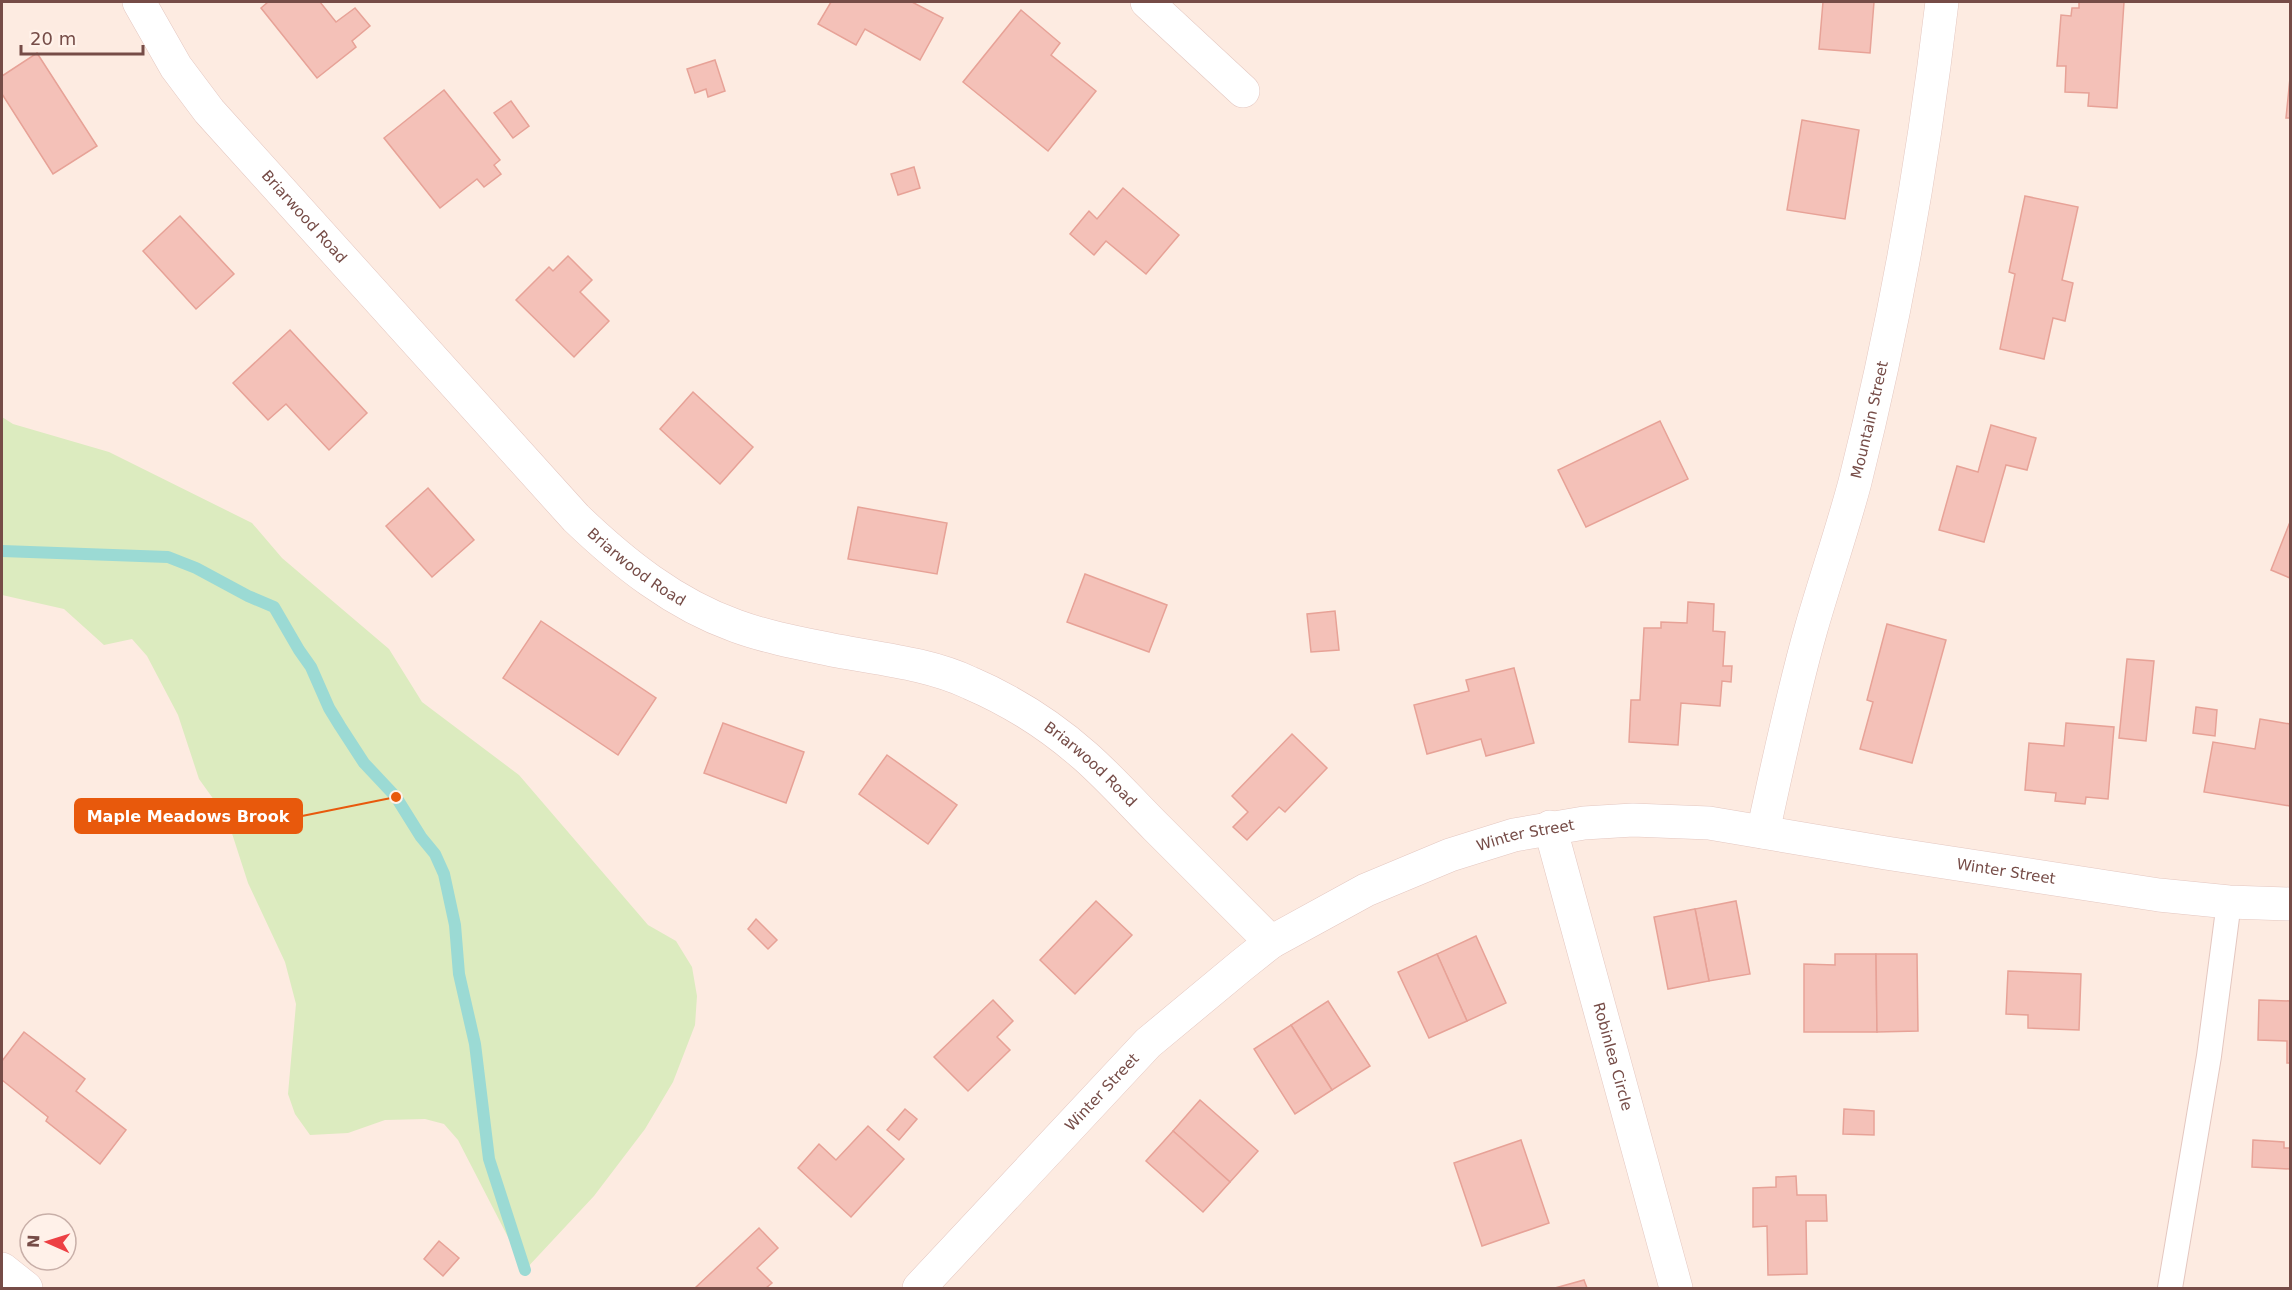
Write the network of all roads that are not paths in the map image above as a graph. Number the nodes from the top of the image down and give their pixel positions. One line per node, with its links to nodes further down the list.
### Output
1 (139, 2): 9 (street, Briarwood Road)
2 (1147, 2): 4 (street)
3 (1942, 2): 6 (street, Mountain Street)
4 (1243, 91)
5 (1550, 827): 6 (street, Winter Street); 9 (street, Winter Street); 13 (street, Robinlea Circle)
6 (1763, 832): 7 (street, Winter Street)
7 (2229, 902): 8 (street, Winter Street); 14 (lane)
8 (2290, 904)
9 (1271, 942): 12 (street, Winter Street)
10 (2, 1269): 11 (street)
11 (26, 1288)
12 (919, 1288)
13 (1676, 1288)
14 (2170, 1288)

